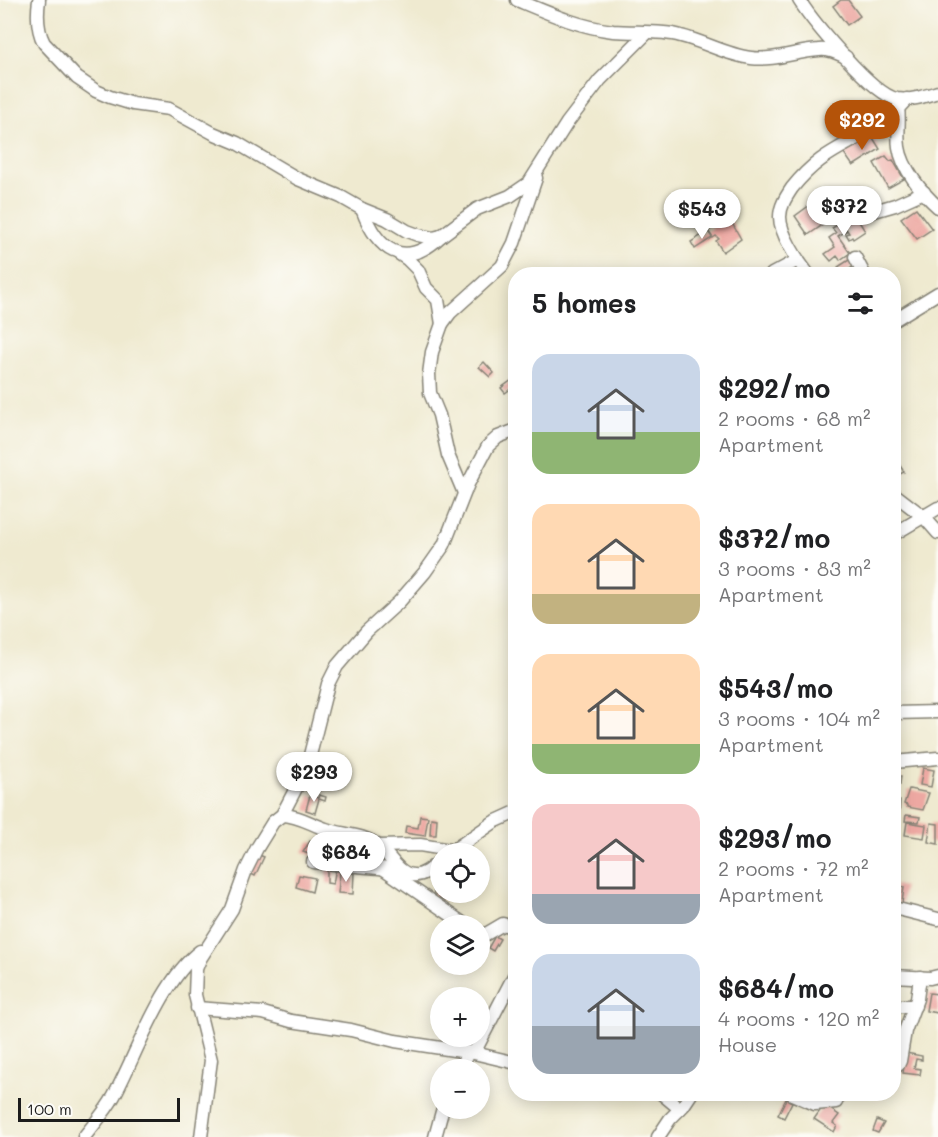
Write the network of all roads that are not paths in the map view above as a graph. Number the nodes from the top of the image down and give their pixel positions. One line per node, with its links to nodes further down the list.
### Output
1 (39, 0): 11 (street)
2 (517, 0): 4 (street)
3 (799, 0): 5 (street)
4 (647, 33): 5 (street); 8 (street)
5 (846, 57): 7 (street)
6 (938, 92): 7 (street)
7 (903, 104): 9 (street); 16 (street)
8 (539, 170): 13 (street); 22 (street)
9 (924, 192): 10 (street); 12 (street)
10 (938, 207)
11 (362, 209): 13 (street); 14 (street)
12 (864, 214)
13 (441, 236): 14 (street)
14 (397, 253): 22 (street)
15 (855, 257): 19 (street)
16 (798, 260): 17 (street); 18 (street)
17 (785, 267)
18 (803, 267)
19 (860, 267)
20 (938, 293): 21 (street)
21 (901, 316)
22 (442, 324): 24 (street)
23 (508, 433): 24 (street)
24 (464, 493): 34 (street)
25 (901, 499): 27 (street)
26 (938, 508): 27 (street)
27 (924, 517): 28 (street); 29 (street)
28 (901, 530)
29 (938, 533)
30 (938, 712): 31 (street)
31 (901, 713)
32 (938, 758): 33 (street)
33 (901, 761)
34 (282, 815): 37 (street); 48 (street)
35 (508, 816): 36 (street)
36 (462, 843)
37 (379, 846): 38 (street); 40 (street)
38 (430, 847)
39 (313, 862): 41 (street)
40 (400, 868): 41 (street); 42 (street)
41 (384, 869): 44 (street)
42 (430, 869)
43 (901, 910): 45 (street)
44 (450, 915)
45 (938, 919)
46 (508, 926): 47 (street)
47 (490, 932)
48 (206, 947): 55 (street); 66 (street)
49 (901, 976): 51 (street)
50 (938, 976): 51 (street)
51 (920, 977): 54 (street)
52 (508, 986): 57 (street)
53 (901, 1006): 54 (street)
54 (915, 1006): 56 (street)
55 (197, 1008): 57 (street); 67 (street)
56 (901, 1052)
57 (471, 1053): 58 (street); 59 (street)
58 (467, 1059)
59 (508, 1061)
60 (670, 1101): 64 (street)
61 (686, 1101): 64 (street)
62 (808, 1101): 63 (street)
63 (836, 1101)
64 (680, 1109): 69 (street)
65 (440, 1119): 68 (street)
66 (84, 1137)
67 (201, 1137)
68 (435, 1137)
69 (658, 1137)

